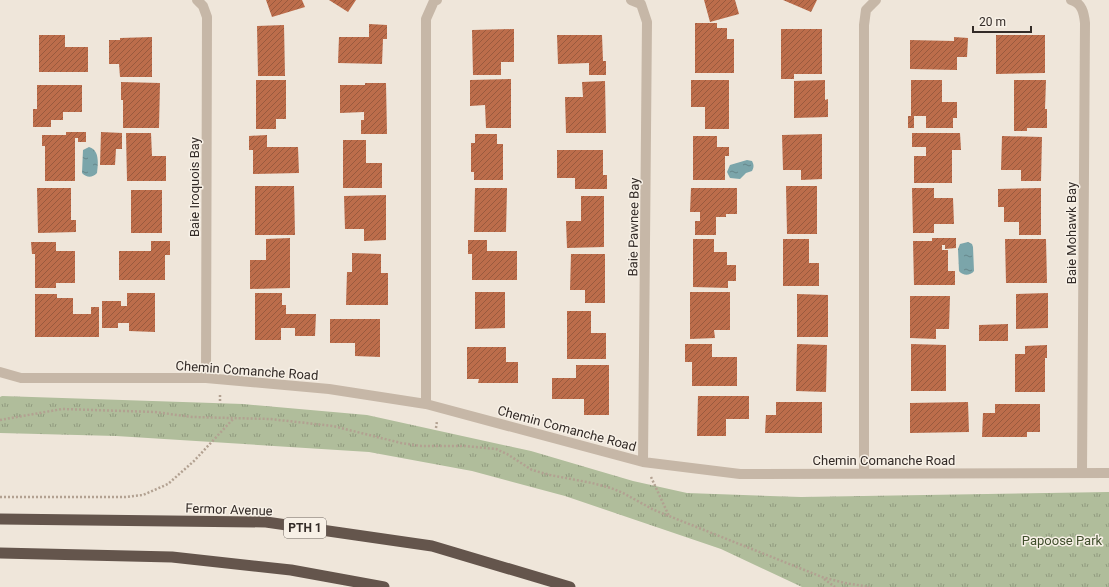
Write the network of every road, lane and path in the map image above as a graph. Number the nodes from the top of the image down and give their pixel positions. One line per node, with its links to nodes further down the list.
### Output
1 (197, 0): 7 (street, Baie Iroquois Bay)
2 (436, 0): 8 (street)
3 (631, 0): 11 (street, Baie Pawnee Bay)
4 (876, 0): 14 (street)
5 (1071, 0): 12 (street, Baie Mohawk Bay)
6 (0, 372): 7 (street, Chemin Comanche Road)
7 (206, 378): 8 (street, Chemin Comanche Road)
8 (426, 404): 11 (street, Chemin Comanche Road)
9 (234, 419): 10 (path); 15 (path); 16 (path)
10 (0, 420)
11 (643, 462): 14 (street, Chemin Comanche Road); 16 (path)
12 (1082, 472): 13 (street, Chemin Comanche Road); 14 (street, Chemin Comanche Road)
13 (1109, 472)
14 (864, 473)
15 (0, 497)
16 (670, 516): 19 (path)
17 (0, 519): 21 (highway, Fermor Avenue / PTH 1)
18 (0, 553): 20 (highway)
19 (822, 577): 22 (path); 23 (path)
20 (384, 587)
21 (570, 587)
22 (835, 587)
23 (870, 587)

